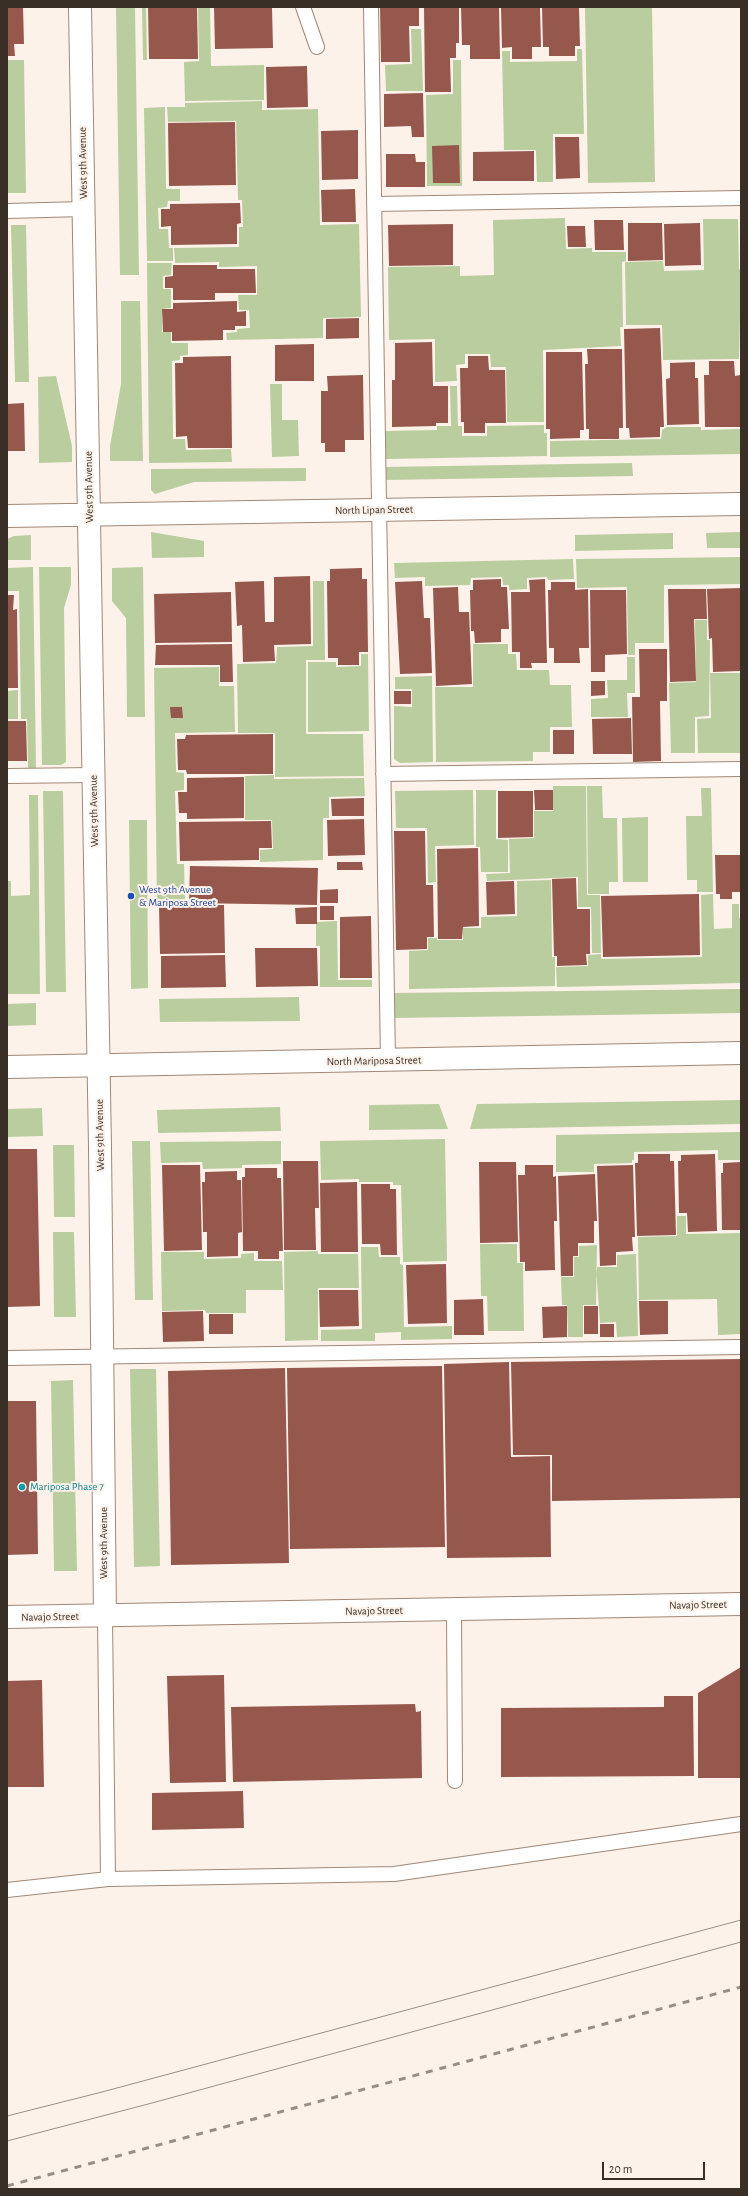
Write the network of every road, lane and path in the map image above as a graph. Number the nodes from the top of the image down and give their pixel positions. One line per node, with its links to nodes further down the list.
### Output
1 (80, 7): 7 (street, West 9th Avenue)
2 (303, 7): 4 (lane)
3 (371, 7): 6 (lane)
4 (317, 47)
5 (741, 198): 6 (lane)
6 (374, 204): 10 (lane)
7 (84, 209): 8 (lane); 11 (street, West 9th Avenue)
8 (7, 211)
9 (741, 504): 10 (street, North Lipan Street)
10 (379, 510): 11 (street, North Lipan Street); 14 (lane)
11 (89, 514): 12 (street, North Lipan Street); 15 (street, West 9th Avenue)
12 (7, 516)
13 (741, 769): 14 (lane)
14 (383, 774): 18 (lane)
15 (94, 775): 16 (lane); 19 (street, West 9th Avenue)
16 (7, 776)
17 (741, 1053): 18 (street, North Mariposa Street)
18 (388, 1060): 19 (street, North Mariposa Street)
19 (99, 1066): 20 (street, North Mariposa Street); 22 (street, West 9th Avenue)
20 (7, 1067)
21 (741, 1347): 22 (lane)
22 (102, 1356): 23 (lane); 26 (street, West 9th Avenue)
23 (7, 1358)
24 (741, 1604): 25 (street, Navajo Street)
25 (454, 1609): 26 (street, Navajo Street); 28 (lane)
26 (105, 1616): 27 (street, Navajo Street); 30 (lane)
27 (7, 1617)
28 (455, 1781)
29 (741, 1824): 30 (lane)
30 (108, 1879): 31 (lane)
31 (7, 1890)

